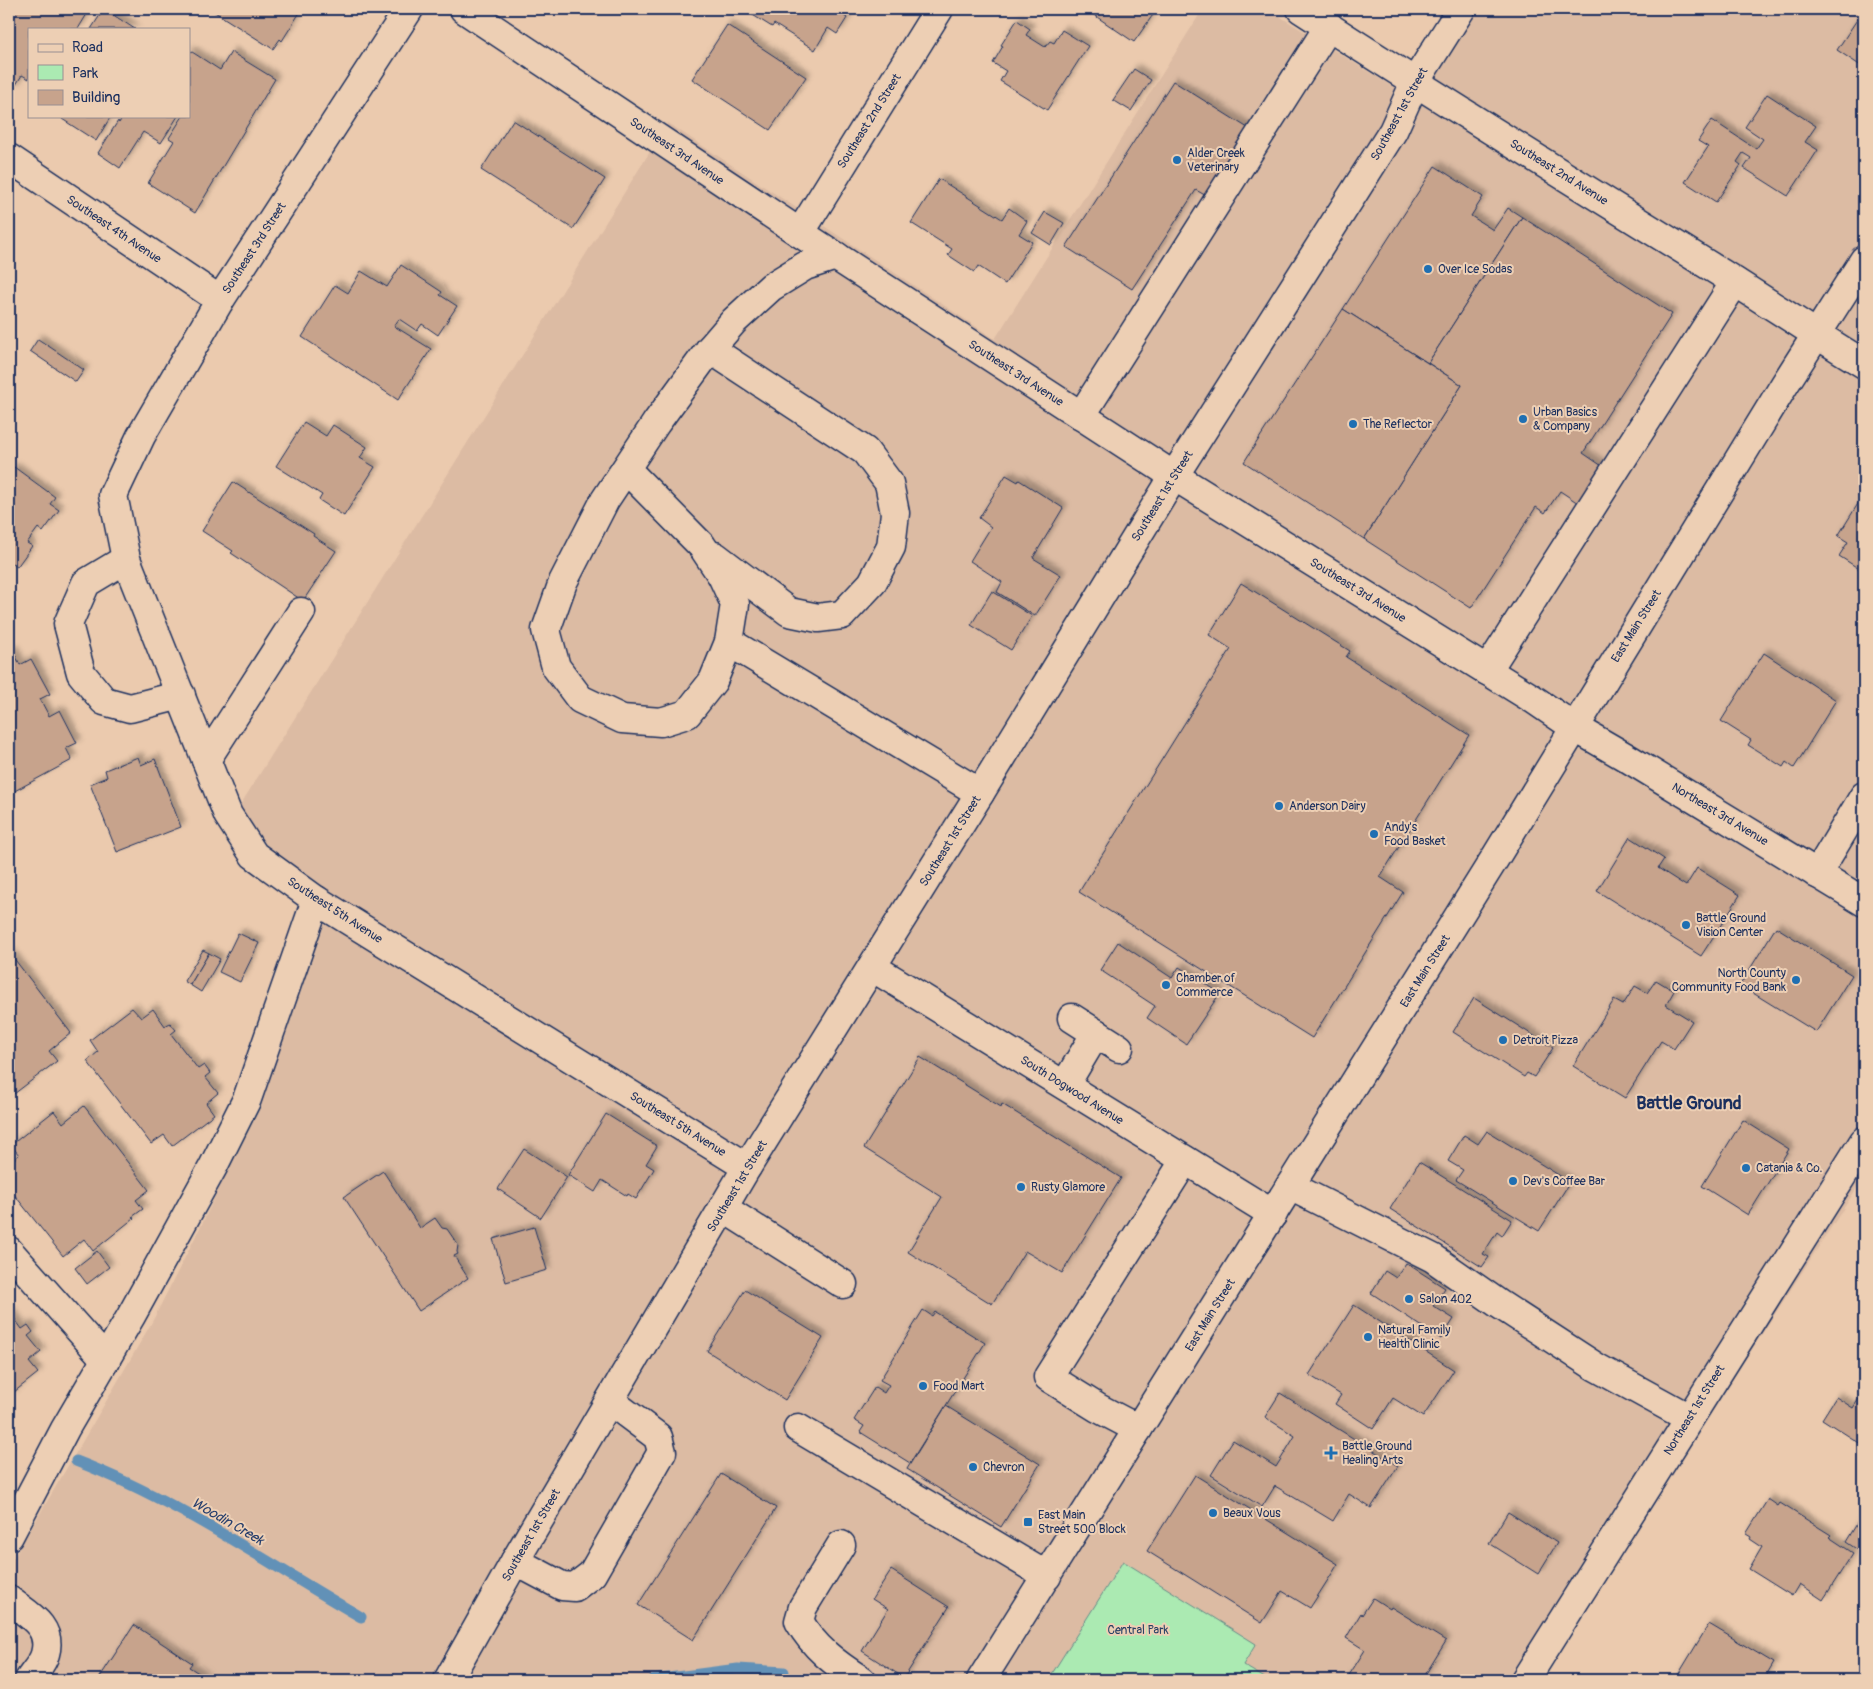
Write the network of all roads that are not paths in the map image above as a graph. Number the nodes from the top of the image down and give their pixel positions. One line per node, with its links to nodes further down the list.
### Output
1 (409, 9): 13 (street, Southeast 3rd Street)
2 (464, 9): 9 (street, Southeast 3rd Avenue)
3 (938, 9): 9 (street, Southeast 2nd Street)
4 (1301, 9): 6 (street, Southeast 2nd Avenue)
5 (1461, 9): 7 (street, Southeast 1st Street)
6 (1329, 26): 7 (street, Southeast 2nd Avenue); 17 (street)
7 (1415, 82): 12 (street, Southeast 2nd Avenue); 19 (street, Southeast 1st Street)
8 (9, 158): 13 (street, Southeast 4th Avenue)
9 (800, 233): 10 (street, Southeast 3rd Avenue)
10 (836, 256): 15 (street); 17 (street, Southeast 3rd Avenue)
11 (1864, 260): 14 (street, East Main Street)
12 (1735, 282): 14 (street, Southeast 2nd Avenue); 25 (street)
13 (220, 300): 20 (street, Southeast 3rd Street)
14 (1816, 336): 16 (street, Southeast 2nd Avenue); 27 (street, East Main Street)
15 (710, 349): 18 (street); 21 (street)
16 (1864, 364)
17 (1081, 416): 19 (street, Southeast 3rd Avenue)
18 (626, 469): 21 (street); 24 (street)
19 (1174, 476): 25 (street, Southeast 3rd Avenue); 29 (street, Southeast 1st Street)
20 (113, 495): 22 (street, Southeast 5th Avenue)
21 (702, 546): 24 (street)
22 (126, 559): 26 (street, Southeast 5th Avenue); 26 (street)
23 (301, 612): 28 (street)
24 (729, 642): 29 (street)
25 (1487, 671): 27 (street, Southeast 3rd Avenue)
26 (181, 695): 28 (street, Southeast 5th Avenue)
27 (1574, 727): 31 (street, Northeast 3rd Avenue); 42 (street, East Main Street)
28 (206, 760): 32 (street, Southeast 5th Avenue)
29 (980, 793): 34 (street, Southeast 1st Street)
30 (1864, 796): 31 (street)
31 (1817, 874): 33 (street, Northeast 3rd Avenue)
32 (316, 900): 41 (street, Southeast 5th Avenue); 47 (street)
33 (1864, 902)
34 (872, 966): 38 (street, South Dogwood Avenue); 41 (street, Southeast 1st Street)
35 (1072, 1018): 36 (street)
36 (1096, 1033): 37 (street); 38 (street)
37 (1119, 1048)
38 (1065, 1086): 40 (street, South Dogwood Avenue)
39 (1864, 1141): 49 (street, Northeast 1st Street)
40 (1185, 1160): 44 (street, South Dogwood Avenue); 51 (street)
41 (747, 1166): 43 (street, Southeast 1st Street)
42 (1290, 1186): 44 (street, East Main Street); 49 (street)
43 (723, 1208): 46 (street); 48 (street, Southeast 1st Street)
44 (1273, 1214): 51 (street, East Main Street)
45 (9, 1251): 47 (street)
46 (843, 1284)
47 (106, 1360): 52 (street)
48 (610, 1401): 54 (street, Southeast 1st Street); 54 (street)
49 (1689, 1418): 61 (street, Northeast 1st Street)
50 (798, 1428): 55 (street)
51 (1138, 1429): 55 (street, East Main Street)
52 (9, 1536)
53 (841, 1545): 59 (street)
54 (515, 1561): 58 (street, Southeast 1st Street)
55 (1047, 1576): 60 (street, East Main Street)
56 (9, 1600): 57 (street)
57 (29, 1680)
58 (448, 1680)
59 (862, 1680)
60 (981, 1680)
61 (1525, 1680)

